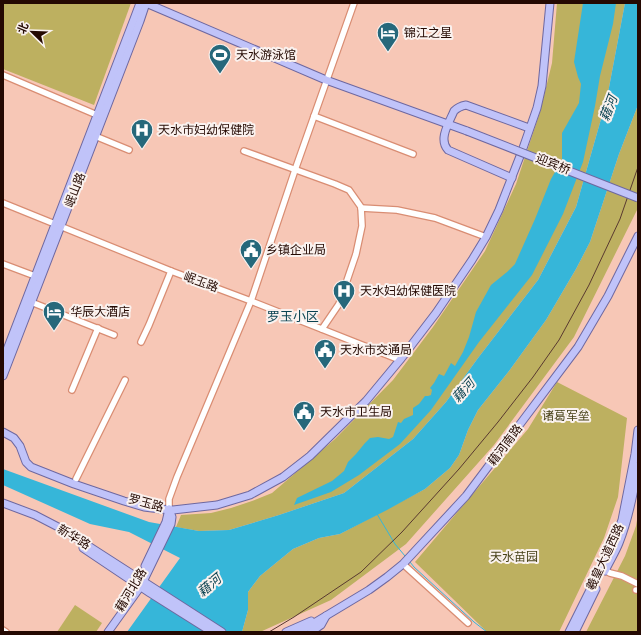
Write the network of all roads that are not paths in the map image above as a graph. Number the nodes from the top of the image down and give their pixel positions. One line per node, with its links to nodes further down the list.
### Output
1 (140, 3): 7 (main road, 岷山路)
2 (146, 3): 6 (main road, 迎宾桥); 11 (main road, 岷山路)
3 (354, 3): 6 (street)
4 (550, 3): 10 (main road)
5 (3, 75): 7 (street)
6 (326, 80): 8 (street); 9 (main road, 迎宾桥)
7 (97, 116): 20 (main road, 岷山路)
8 (314, 116): 14 (street); 15 (street)
9 (449, 125): 10 (main road); 16 (main road); 17 (main road, 迎宾桥, bridge)
10 (529, 128): 16 (main road)
11 (95, 136): 12 (street); 20 (main road, 岷山路)
12 (129, 150)
13 (244, 151): 15 (street)
14 (413, 154)
15 (295, 170): 19 (street); 26 (street)
16 (512, 178): 22 (main road)
17 (638, 198)
18 (3, 203): 20 (street, 岷玉路)
19 (361, 208): 22 (street); 29 (street)
20 (58, 225): 24 (street, 岷玉路); 25 (main road, 岷山路); 27 (main road, 岷山路)
21 (638, 236): 45 (main road, 藉河南路)
22 (486, 237): 33 (main road)
23 (3, 264): 25 (street)
24 (171, 271): 26 (street, 岷玉路); 31 (street)
25 (35, 276): 32 (main road, 岷山路)
26 (252, 301): 29 (street, 岷玉路); 44 (street)
27 (31, 302): 28 (street); 34 (main road, 岷山路)
28 (98, 328): 30 (street); 36 (street)
29 (322, 329): 33 (street, 岷玉路)
30 (114, 335)
31 (141, 342)
32 (4, 357)
33 (400, 360): 44 (main road)
34 (3, 376)
35 (125, 380): 41 (street)
36 (72, 390)
37 (3, 428): 41 (main road, 罗玉路)
38 (638, 430): 46 (main road, 羲皇大道西路)
39 (3, 432): 44 (main road, 罗玉路)
40 (638, 466): 46 (main road, 羲皇大道西路)
41 (76, 479): 44 (main road, 罗玉路)
42 (3, 503): 47 (main road, 新华路)
43 (3, 507): 47 (main road, 新华路)
44 (169, 509): 47 (main road, 藉河北路)
45 (403, 564): 50 (main road, 藉河南路); 51 (street)
46 (605, 571): 48 (street); 61 (main road, 羲皇大道西路); 62 (main road, 羲皇大道西路)
47 (140, 583): 49 (main road); 54 (main road, 藉河北路); 55 (main road, 藉河北路)
48 (637, 588)
49 (152, 591): 56 (main road); 57 (main road)
50 (326, 615): 58 (main road, 藉河南路); 59 (main road, 藉河南路); 60 (main road, 藉河南路)
51 (468, 623)
52 (3, 630): 53 (street)
53 (6, 632)
54 (104, 632)
55 (108, 632)
56 (212, 632)
57 (222, 632)
58 (286, 632)
59 (299, 632)
60 (310, 632)
61 (569, 632)
62 (575, 632)

